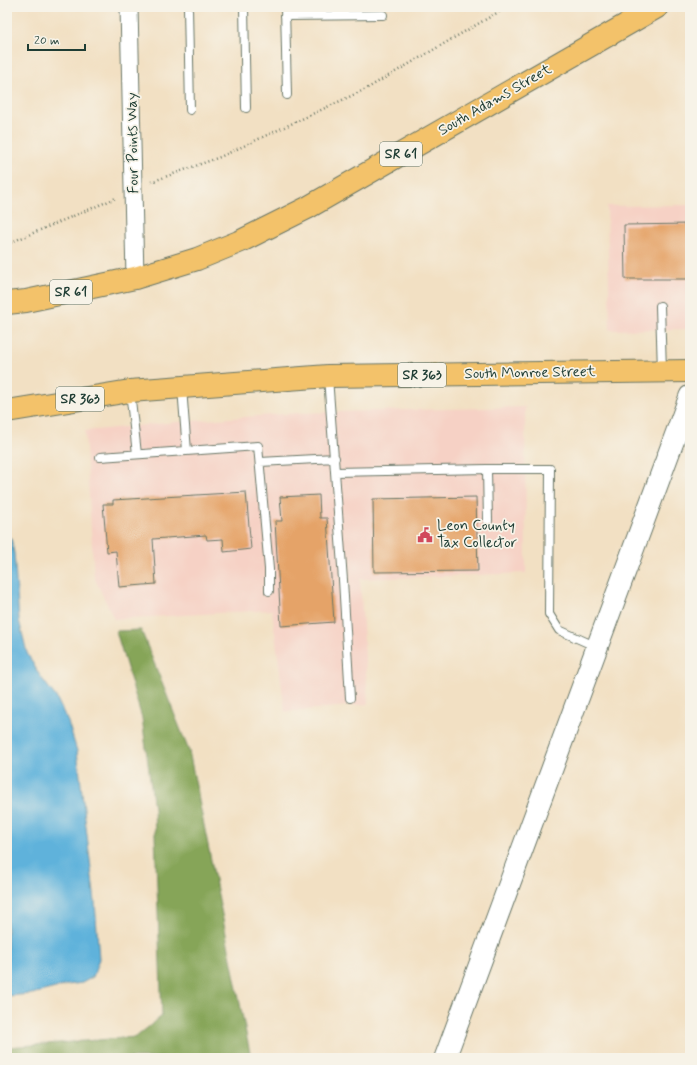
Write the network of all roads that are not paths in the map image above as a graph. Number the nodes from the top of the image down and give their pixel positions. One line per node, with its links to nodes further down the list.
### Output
1 (129, 7): 11 (street, Four Points Way)
2 (188, 7): 10 (lane)
3 (244, 7): 9 (lane)
4 (285, 7): 7 (lane)
5 (657, 7): 11 (main road, South Adams Street / SR 61)
6 (383, 15): 7 (lane)
7 (285, 16): 8 (lane)
8 (287, 95)
9 (246, 108)
10 (190, 110)
11 (135, 278): 12 (main road, SR 61)
12 (7, 303)
13 (660, 306): 15 (lane)
14 (690, 371): 15 (main road, South Monroe Street / SR 363)
15 (662, 372): 16 (main road, South Monroe Street / SR 363)
16 (328, 376): 17 (main road, South Monroe Street / SR 363); 24 (lane)
17 (182, 386): 18 (main road, South Monroe Street / SR 363); 21 (lane)
18 (130, 391): 20 (main road, SR 363); 22 (lane)
19 (690, 396): 30 (street)
20 (7, 411)
21 (187, 451): 22 (lane); 25 (lane)
22 (137, 454): 23 (lane)
23 (100, 456)
24 (335, 458): 25 (lane); 27 (lane)
25 (260, 462): 29 (lane)
26 (487, 469): 27 (lane); 28 (lane); 30 (lane)
27 (335, 472): 31 (lane)
28 (488, 521)
29 (269, 591)
30 (597, 647): 32 (street)
31 (350, 698)
32 (445, 1058)

